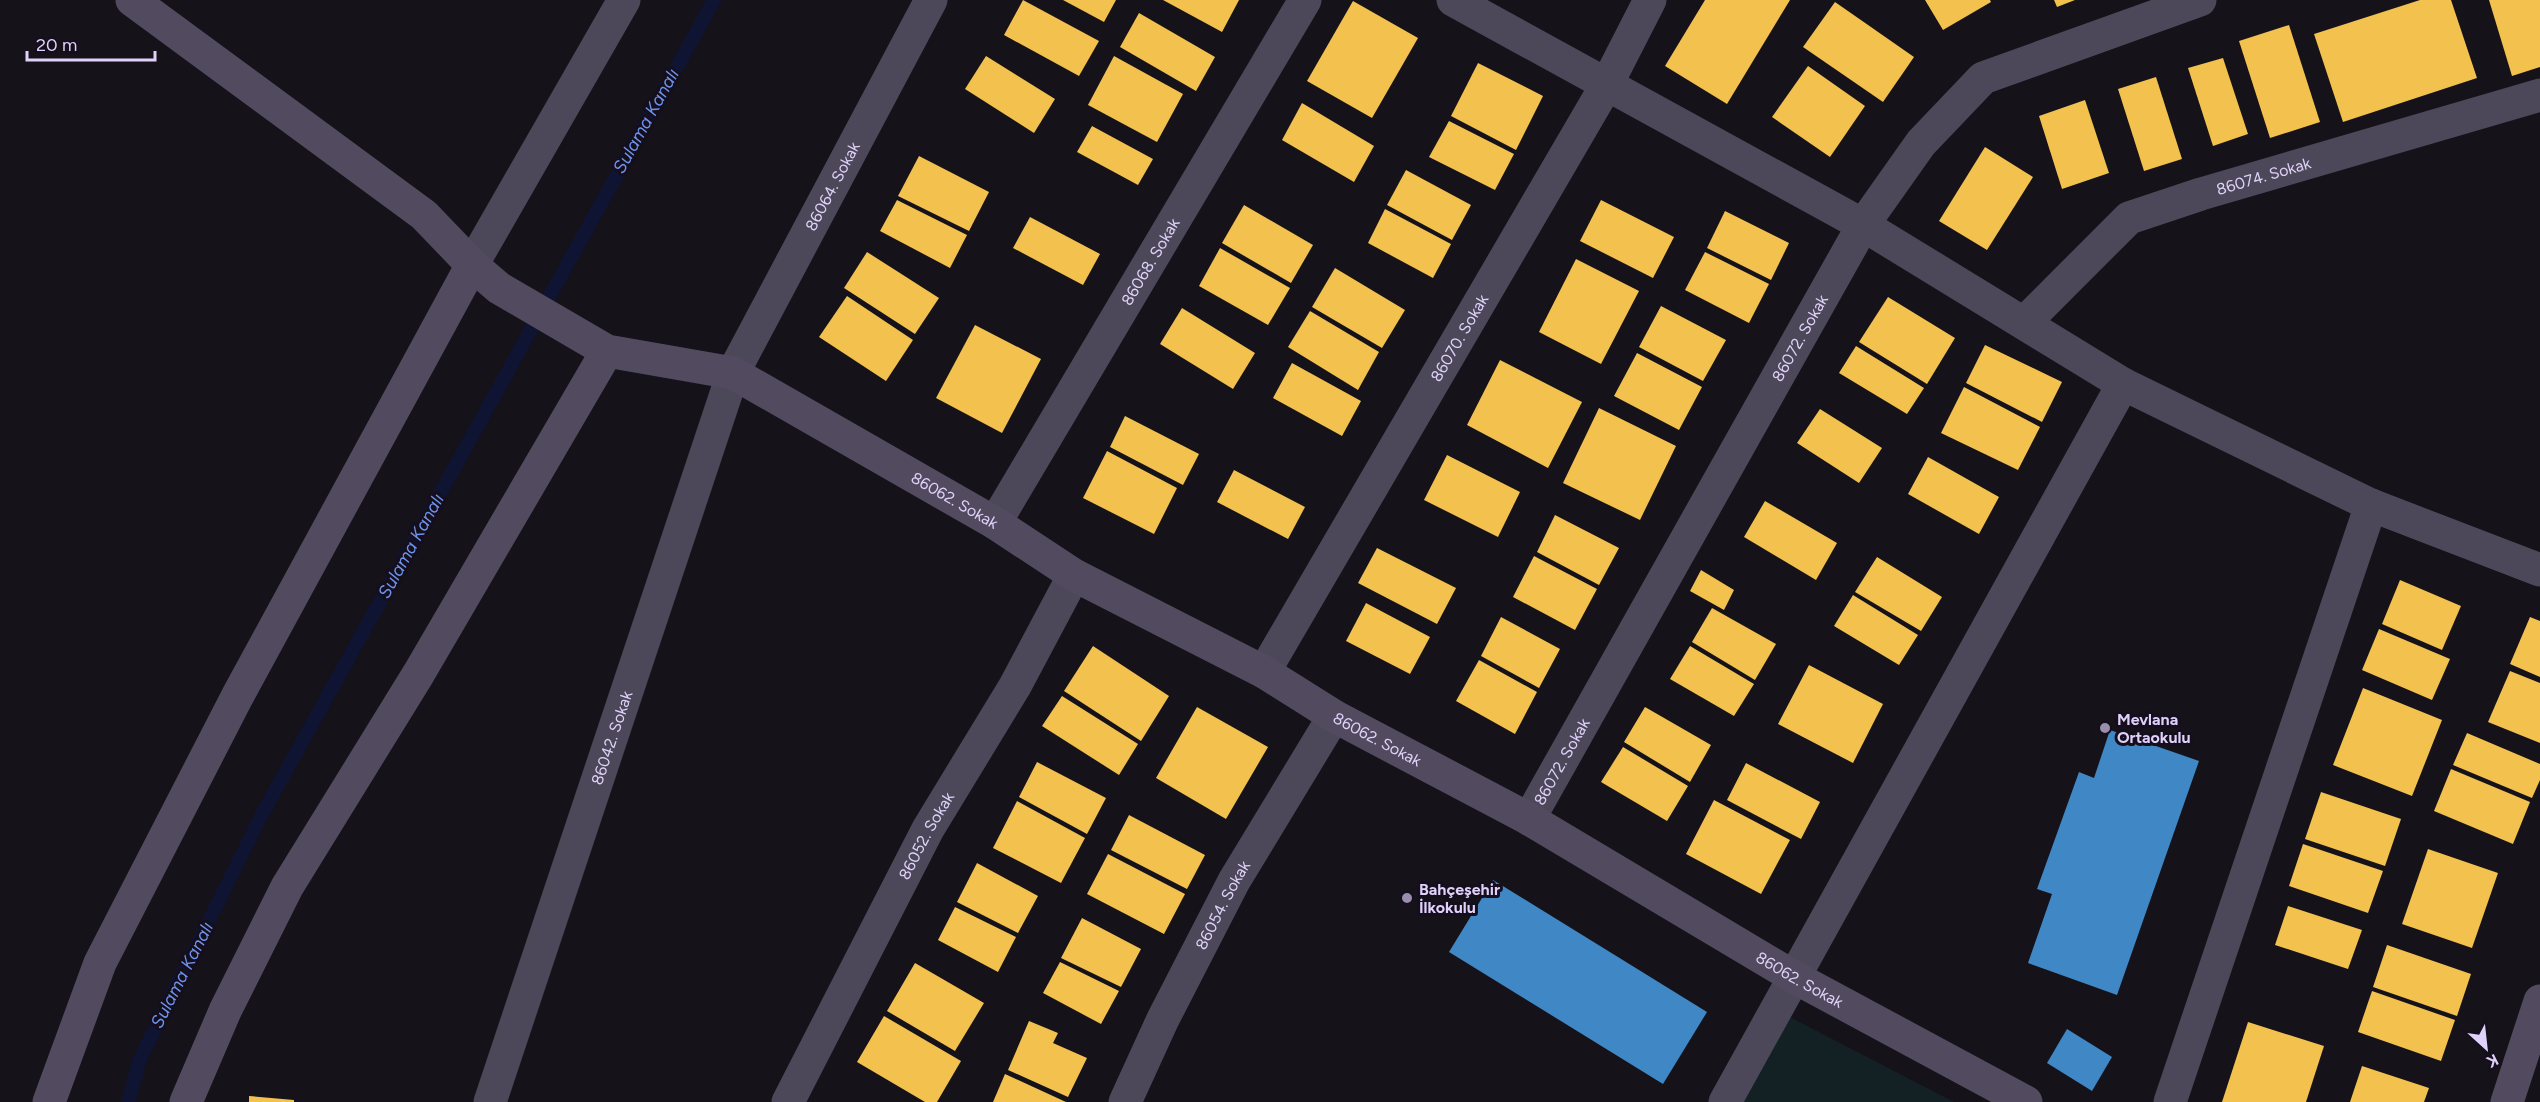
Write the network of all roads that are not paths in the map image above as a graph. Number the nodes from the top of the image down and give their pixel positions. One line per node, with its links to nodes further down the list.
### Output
1 (132, 0): 11 (main road)
2 (624, 0): 11 (street)
3 (931, 0): 14 (street, 86064. Sokak)
4 (1305, 0): 17 (street, 86068. Sokak)
5 (1453, 0): 8 (street)
6 (1650, 0): 8 (street, 86070. Sokak)
7 (2200, 0): 10 (street, 86072. Sokak)
8 (1607, 84): 10 (street); 20 (street, 86070. Sokak)
9 (2540, 95): 12 (street, 86074. Sokak)
10 (1863, 225): 12 (street); 22 (street, 86072. Sokak)
11 (472, 265): 13 (main road); 26 (main road)
12 (2025, 322): 15 (street)
13 (595, 344): 14 (main road); 27 (main road)
14 (733, 373): 17 (main road, 86062. Sokak); 28 (street, 86042. Sokak)
15 (2123, 384): 16 (street); 23 (street)
16 (2371, 505): 18 (street); 32 (street)
17 (995, 524): 19 (main road, 86062. Sokak)
18 (2540, 570)
19 (1074, 575): 20 (main road, 86062. Sokak); 29 (street, 86052. Sokak)
20 (1264, 672): 21 (main road, 86062. Sokak)
21 (1334, 716): 22 (main road, 86062. Sokak); 25 (street, 86054. Sokak)
22 (1529, 819): 23 (main road, 86062. Sokak)
23 (1794, 977): 30 (street); 31 (main road, 86062. Sokak)
24 (2540, 1001): 33 (main road)
25 (1135, 1099)
26 (49, 1102)
27 (186, 1102)
28 (490, 1102)
29 (788, 1102)
30 (1725, 1102)
31 (2026, 1102)
32 (2170, 1102)
33 (2506, 1102)

